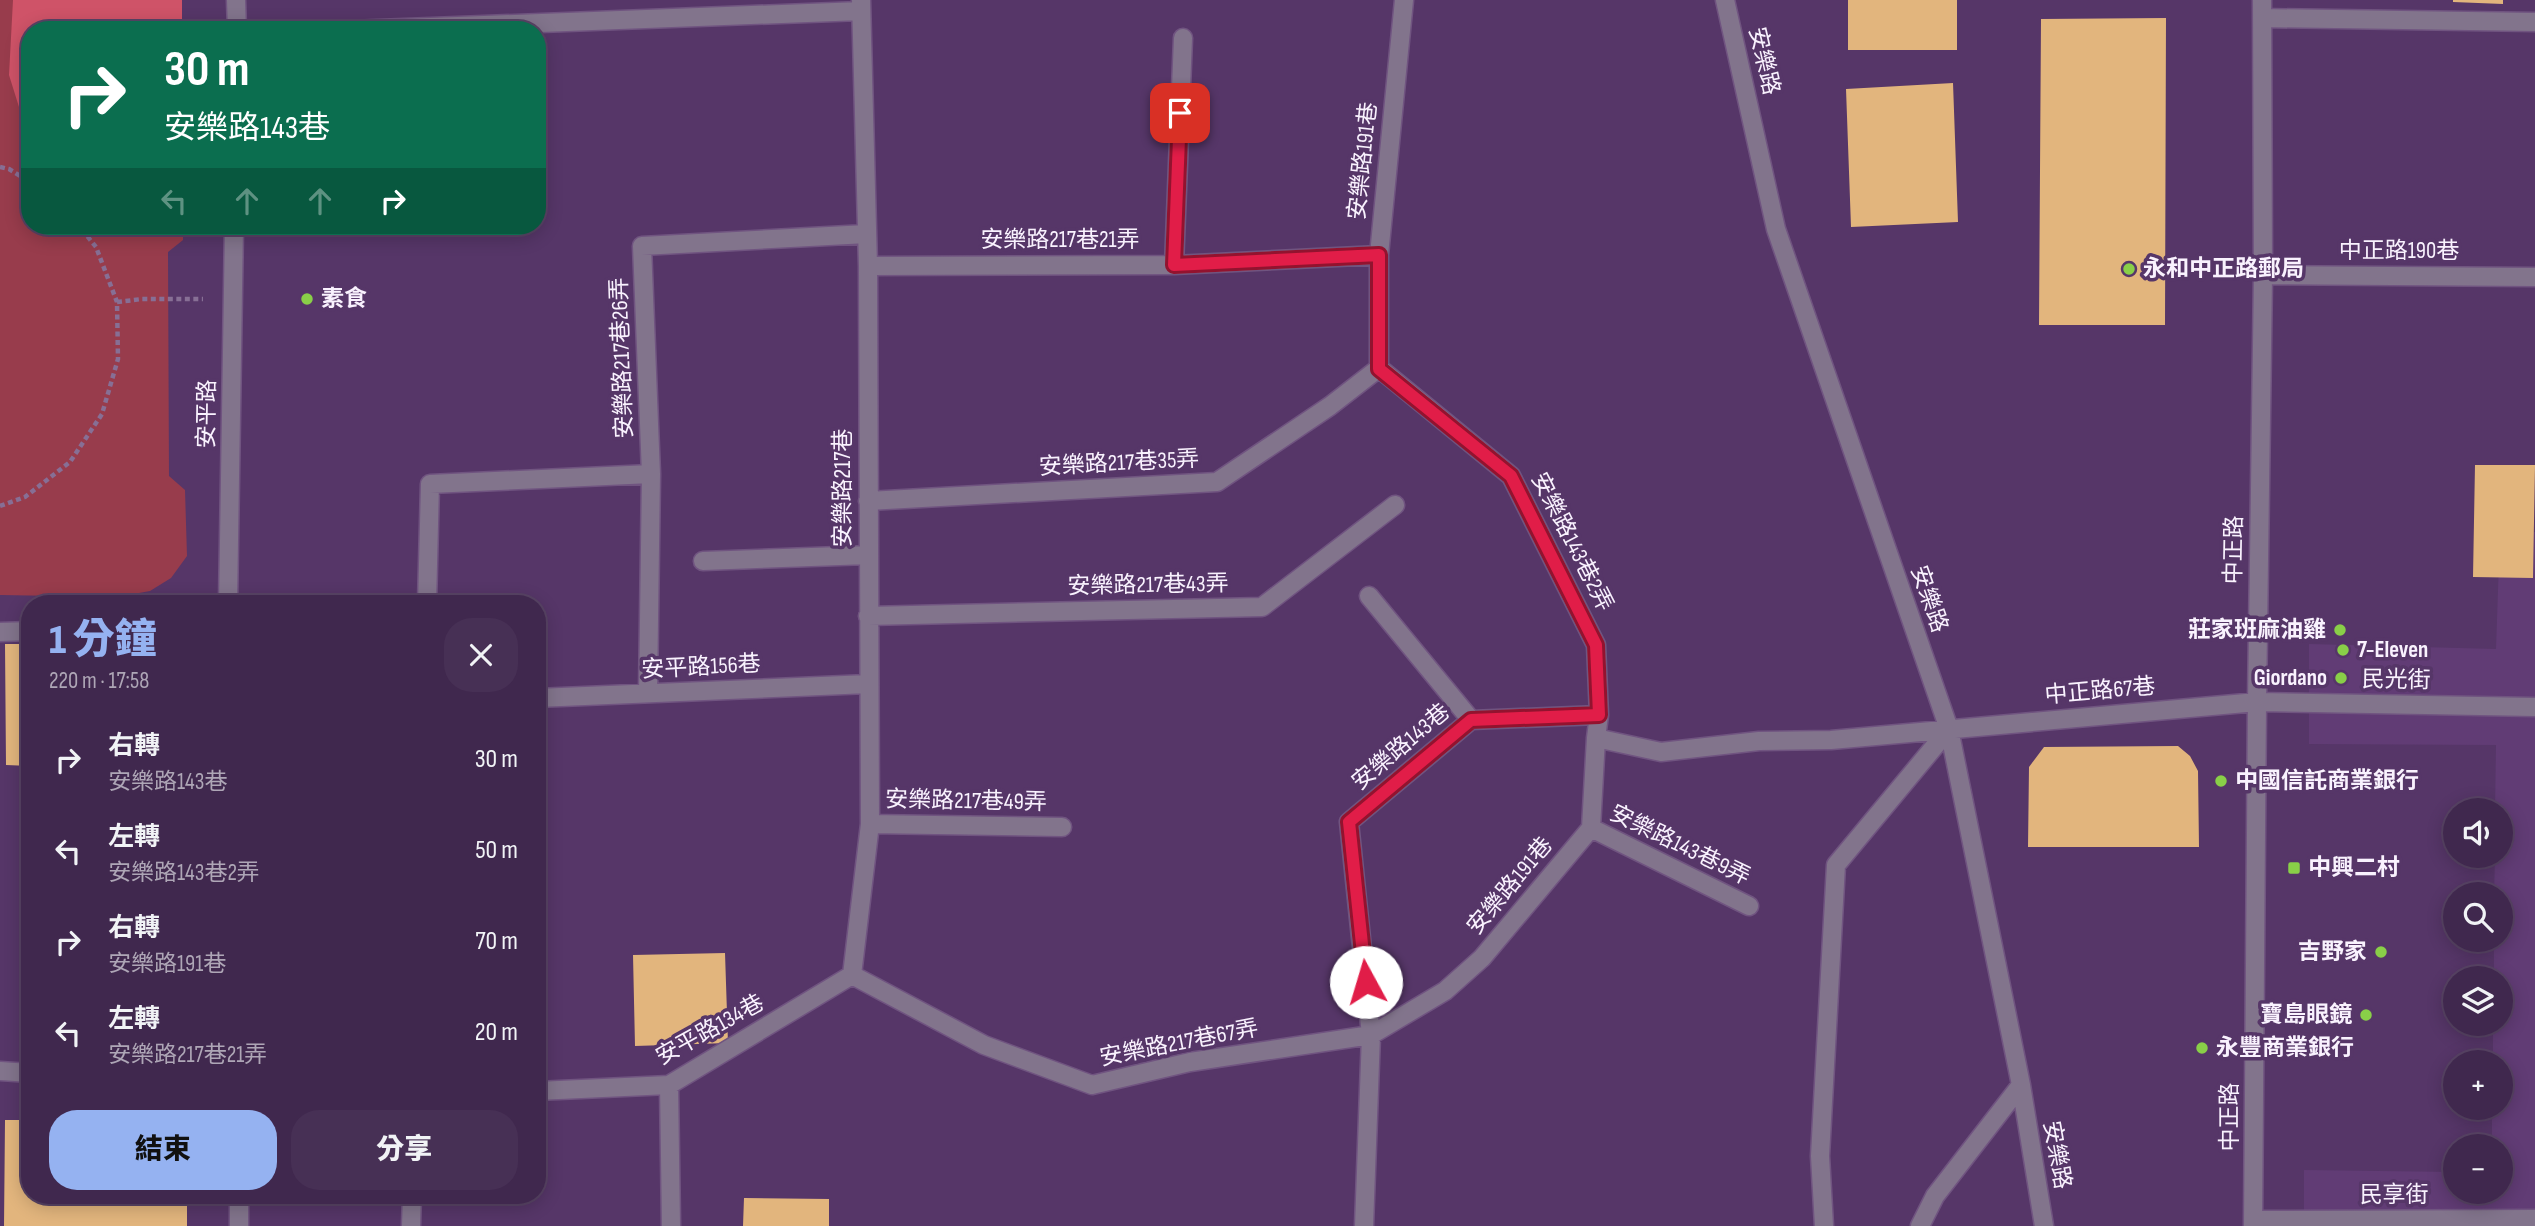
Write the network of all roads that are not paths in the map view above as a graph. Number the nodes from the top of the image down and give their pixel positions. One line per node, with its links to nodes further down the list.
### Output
1 (236, 0): 6 (street)
2 (1404, 0): 12 (street, 安樂路191巷)
3 (1725, 0): 36 (street, 安樂路)
4 (861, 6): 7 (street); 10 (street, 安樂路217巷)
5 (2262, 9): 8 (street); 15 (street, 中正路)
6 (237, 21)
7 (542, 21)
8 (2535, 22)
9 (1182, 38): 13 (street)
10 (867, 234): 14 (street, 安樂路217巷); 18 (street, 安樂路217巷26弄)
11 (234, 235): 23 (street, 安平路)
12 (1379, 255): 13 (street, 安樂路217巷21弄); 17 (street, 安樂路191巷)
13 (1174, 265): 14 (street, 安樂路217巷21弄)
14 (868, 266): 19 (street, 安樂路217巷)
15 (2263, 275): 16 (street, 中正路190巷); 32 (street, 中正路)
16 (2535, 277)
17 (1379, 369): 19 (street, 安樂路217巷35弄); 34 (street, 安樂路143巷2弄)
18 (651, 474): 24 (street); 30 (street, 安樂路217巷26弄)
19 (868, 501): 21 (street, 安樂路217巷)
20 (1395, 505): 26 (street, 安樂路217巷43弄)
21 (868, 555): 22 (street); 26 (street, 安樂路217巷)
22 (703, 561)
23 (228, 595)
24 (427, 595)
25 (1369, 596): 35 (street)
26 (868, 616): 29 (street, 安樂路217巷)
27 (21, 631): 28 (street)
28 (0, 632)
29 (868, 684): 30 (street, 安平路156巷); 38 (street, 安樂路217巷)
30 (648, 694): 31 (street, 安平路156巷)
31 (546, 698)
32 (2257, 702): 33 (street, 民光街); 36 (street, 中正路67巷); 52 (street, 中正路)
33 (2535, 707)
34 (1599, 715): 35 (street, 安樂路143巷); 37 (street)
35 (1471, 720): 43 (street, 安樂路143巷)
36 (1948, 729): 37 (street); 47 (street, 安樂路); 57 (street)
37 (1595, 738): 40 (street)
38 (870, 824): 39 (street, 安樂路217巷49弄); 42 (street, 安樂路217巷)
39 (1062, 827)
40 (1591, 828): 41 (street, 安樂路143巷9弄); 43 (street, 安樂路191巷)
41 (1749, 906)
42 (852, 975): 43 (street, 安樂路217巷67弄); 46 (street, 安平路134巷)
43 (1371, 1035): 56 (street, 安樂路143巷)
44 (0, 1071): 45 (street)
45 (21, 1072)
46 (669, 1085): 48 (street, 安平路134巷); 55 (street)
47 (2021, 1085): 58 (street); 59 (street, 安樂路)
48 (546, 1091)
49 (239, 1204): 53 (street)
50 (412, 1204): 54 (street)
51 (2535, 1219): 52 (street, 民享街)
52 (2253, 1223)
53 (239, 1226)
54 (411, 1226)
55 (671, 1226)
56 (1364, 1226)
57 (1824, 1226)
58 (1920, 1226)
59 (2044, 1226)

